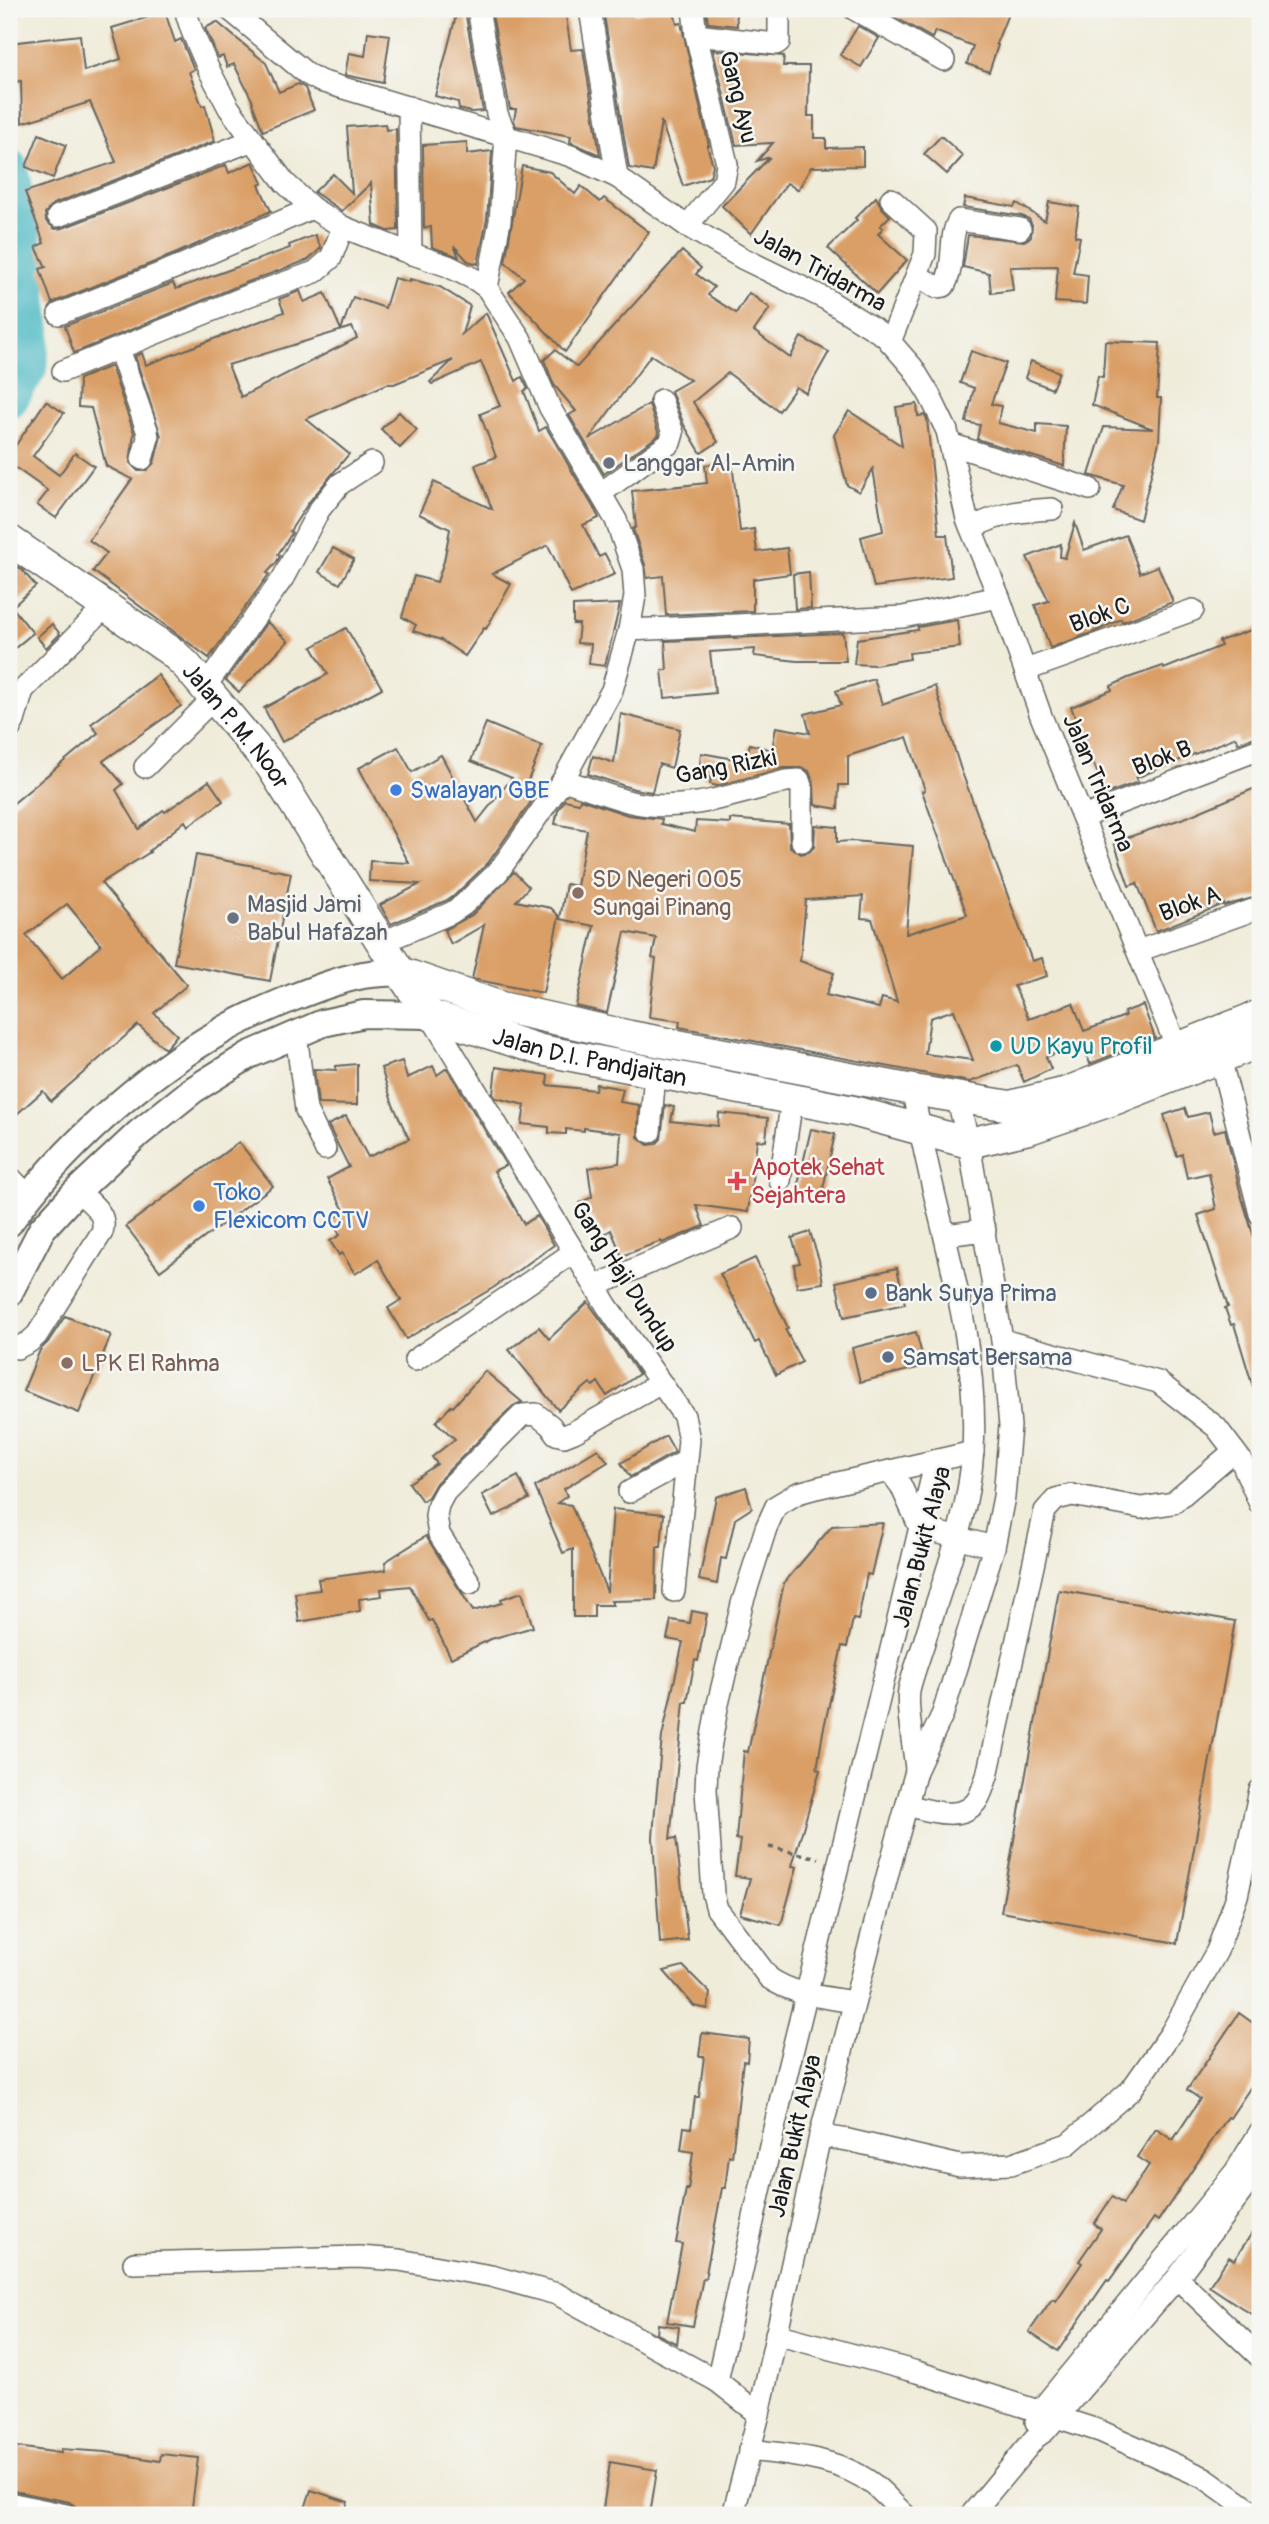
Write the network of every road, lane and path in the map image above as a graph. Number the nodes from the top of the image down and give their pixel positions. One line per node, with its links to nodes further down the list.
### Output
1 (229, 9): 10 (street, Jalan Tridarma)
2 (478, 9): 11 (street)
3 (590, 9): 13 (street)
4 (693, 9): 8 (street, Gang Ayu)
5 (779, 9): 8 (street)
6 (855, 9): 9 (street)
7 (182, 15): 12 (street)
8 (696, 35): 17 (street, Gang Ayu)
9 (944, 60)
10 (409, 107): 11 (street, Jalan Tridarma); 20 (street)
11 (506, 135): 13 (street, Jalan Tridarma); 22 (street)
12 (253, 140): 15 (street); 16 (street)
13 (618, 177): 17 (street, Jalan Tridarma)
14 (891, 199): 21 (street)
15 (312, 208): 18 (street); 23 (street)
16 (58, 216)
17 (687, 226): 24 (street, Jalan Tridarma)
18 (344, 227): 20 (street); 25 (street)
19 (1020, 229): 21 (street)
20 (411, 254): 22 (street)
21 (917, 275): 24 (street)
22 (487, 288): 32 (street)
23 (60, 314)
24 (890, 342): 28 (street, Jalan Tridarma)
25 (118, 349): 26 (street); 29 (street)
26 (63, 371)
27 (661, 400): 32 (street)
28 (950, 444): 31 (street); 34 (street, Jalan Tridarma)
29 (142, 459)
30 (372, 463): 41 (street)
31 (1090, 489)
32 (601, 493): 39 (street)
33 (1052, 509): 34 (street)
34 (971, 528): 36 (street, Jalan Tridarma)
35 (9, 540): 37 (highway, Jalan P. M. Noor)
36 (999, 597): 39 (street); 40 (street, Jalan Tridarma)
37 (106, 606): 41 (highway, Jalan P. M. Noor); 42 (street)
38 (1192, 610): 40 (street, Blok C)
39 (629, 630): 46 (street)
40 (1026, 670): 47 (street, Jalan Tridarma)
41 (210, 692): 45 (street); 50 (highway, Jalan P. M. Noor)
42 (16, 696): 43 (street)
43 (9, 730)
44 (1260, 748): 47 (street, Blok B)
45 (145, 767)
46 (563, 780): 48 (street, Gang Rizki); 50 (street)
47 (1083, 817): 51 (street, Jalan Tridarma)
48 (802, 841)
49 (1260, 909): 51 (street, Blok A)
50 (383, 942): 52 (highway, Jalan P. M. Noor)
51 (1138, 951): 57 (street, Jalan Tridarma)
52 (400, 972): 53 (highway, Jalan P. M. Noor); 60 (highway, Jalan D.I. Pandjaitan); 70 (main road, Jalan D.I. Pandjaitan)
53 (430, 1015): 55 (main road, Jalan D.I. Pandjaitan); 59 (highway, Jalan D.I. Pandjaitan); 76 (street, Gang Haji Dundup)
54 (1260, 1016): 57 (highway, Jalan D.I. Pandjaitan)
55 (296, 1034): 66 (street); 69 (main road, Jalan D.I. Pandjaitan)
56 (1260, 1042): 58 (highway, Jalan D.I. Pandjaitan)
57 (1177, 1048): 61 (highway, Jalan D.I. Pandjaitan)
58 (1220, 1058): 65 (highway, Jalan D.I. Pandjaitan); 71 (street)
59 (655, 1073): 62 (highway, Jalan D.I. Pandjaitan); 64 (street)
60 (913, 1090): 61 (highway, Jalan D.I. Pandjaitan); 63 (street, Jalan Bukit Alaya)
61 (957, 1097): 65 (street, Jalan Bukit Alaya)
62 (792, 1099): 63 (highway, Jalan D.I. Pandjaitan); 68 (street)
63 (919, 1129): 65 (highway, Jalan D.I. Pandjaitan); 75 (street, Jalan Bukit Alaya)
64 (650, 1132)
65 (969, 1143): 74 (street, Jalan Bukit Alaya)
66 (325, 1149)
67 (9, 1176): 70 (street)
68 (780, 1181)
69 (78, 1191): 78 (main road, Jalan D.I. Pandjaitan); 80 (street)
70 (27, 1196): 72 (main road, Jalan D.I. Pandjaitan)
71 (1260, 1214)
72 (9, 1223)
73 (732, 1228): 77 (street)
74 (985, 1230): 75 (street); 79 (street, Jalan Bukit Alaya)
75 (946, 1235): 84 (street, Jalan Bukit Alaya)
76 (574, 1252): 77 (street, Gang Haji Dundup); 81 (street)
77 (595, 1286): 82 (street, Gang Haji Dundup)
78 (9, 1293)
79 (1002, 1340): 83 (street); 92 (street, Jalan Bukit Alaya)
80 (9, 1345)
81 (415, 1360)
82 (661, 1383): 86 (street, Gang Haji Dundup); 93 (street)
83 (1234, 1451): 89 (street); 97 (street)
84 (973, 1452): 85 (street); 91 (street, Jalan Bukit Alaya)
85 (936, 1460): 87 (street); 90 (street)
86 (686, 1461): 88 (street); 94 (street, Gang Haji Dundup)
87 (890, 1471): 90 (street); 98 (street)
88 (629, 1492)
89 (1260, 1504)
90 (920, 1528): 91 (street); 98 (street)
91 (957, 1538): 92 (street); 95 (street, Jalan Bukit Alaya)
92 (994, 1547): 95 (street, Jalan Bukit Alaya)
93 (470, 1583)
94 (674, 1591)
95 (916, 1771): 97 (street, Jalan Bukit Alaya)
96 (1260, 1790): 101 (street)
97 (907, 1805): 99 (street, Jalan Bukit Alaya)
98 (806, 1994): 99 (street); 107 (street)
99 (854, 2003): 101 (street, Jalan Bukit Alaya)
100 (1260, 2132): 109 (street)
101 (820, 2136): 105 (street, Jalan Bukit Alaya)
102 (1260, 2166): 104 (street)
103 (134, 2263): 107 (street)
104 (1177, 2278): 106 (street); 109 (street)
105 (776, 2334): 108 (street, Jalan Bukit Alaya); 109 (street)
106 (1260, 2357)
107 (717, 2381): 108 (street)
108 (759, 2414): 110 (street, Jalan Bukit Alaya)
109 (1048, 2414): 115 (street); 116 (street)
110 (749, 2451): 113 (street, Jalan Bukit Alaya); 114 (street)
111 (9, 2503): 112 (street)
112 (66, 2515)
113 (733, 2515)
114 (905, 2515)
115 (971, 2515)
116 (1257, 2515)

